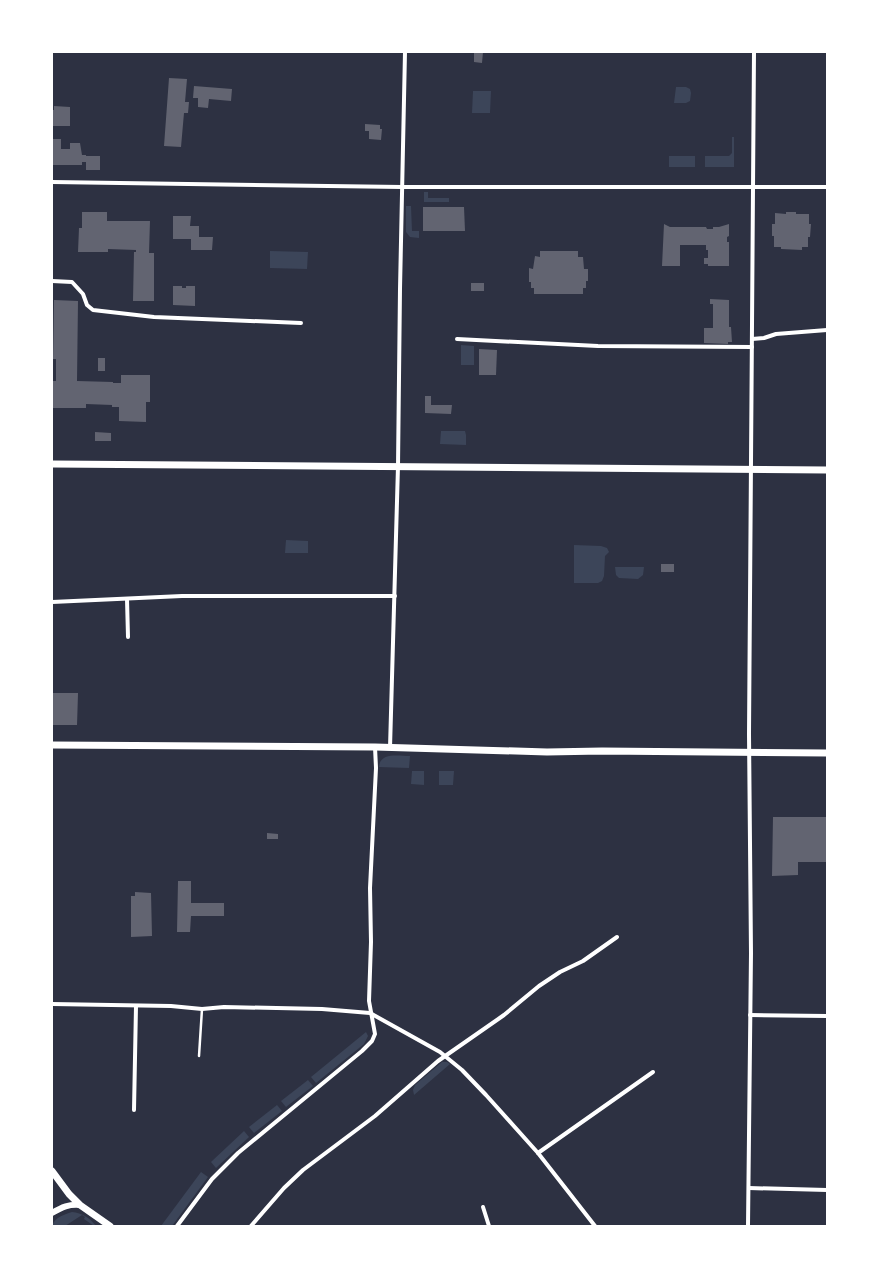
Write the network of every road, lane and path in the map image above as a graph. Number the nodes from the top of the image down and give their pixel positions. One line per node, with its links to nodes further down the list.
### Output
1 (404, 52): 4 (street)
2 (754, 52): 5 (street)
3 (52, 182): 4 (street)
4 (402, 187): 5 (street); 14 (street)
5 (753, 187): 6 (street); 11 (street)
6 (827, 187)
7 (52, 282): 8 (street)
8 (301, 323)
9 (827, 330): 11 (street)
10 (458, 339): 12 (street)
11 (752, 339): 12 (street)
12 (752, 347): 15 (street)
13 (52, 464): 14 (main road)
14 (398, 466): 15 (main road); 17 (street)
15 (751, 469): 16 (main road); 24 (street)
16 (827, 470)
17 (394, 596): 18 (street); 23 (street)
18 (127, 599): 19 (street); 20 (street)
19 (52, 602)
20 (128, 636)
21 (52, 745): 22 (main road)
22 (375, 747): 23 (main road); 30 (street)
23 (390, 748): 24 (main road)
24 (750, 752): 25 (main road); 31 (street)
25 (827, 753)
26 (617, 937): 34 (street)
27 (52, 1004): 28 (street)
28 (136, 1006): 29 (street); 36 (street)
29 (202, 1008): 30 (street); 33 (lane)
30 (370, 1012): 34 (street); 45 (street)
31 (750, 1015): 32 (street); 39 (street)
32 (827, 1016)
33 (199, 1056)
34 (444, 1056): 37 (street); 46 (street)
35 (653, 1072): 37 (street)
36 (134, 1110)
37 (538, 1153): 48 (street)
38 (52, 1171): 41 (main road)
39 (749, 1188): 40 (street); 49 (street)
40 (827, 1190)
41 (80, 1205): 43 (street); 44 (main road)
42 (483, 1207): 47 (street)
43 (52, 1213)
44 (110, 1226)
45 (177, 1226)
46 (251, 1226)
47 (489, 1226)
48 (595, 1226)
49 (748, 1226)

